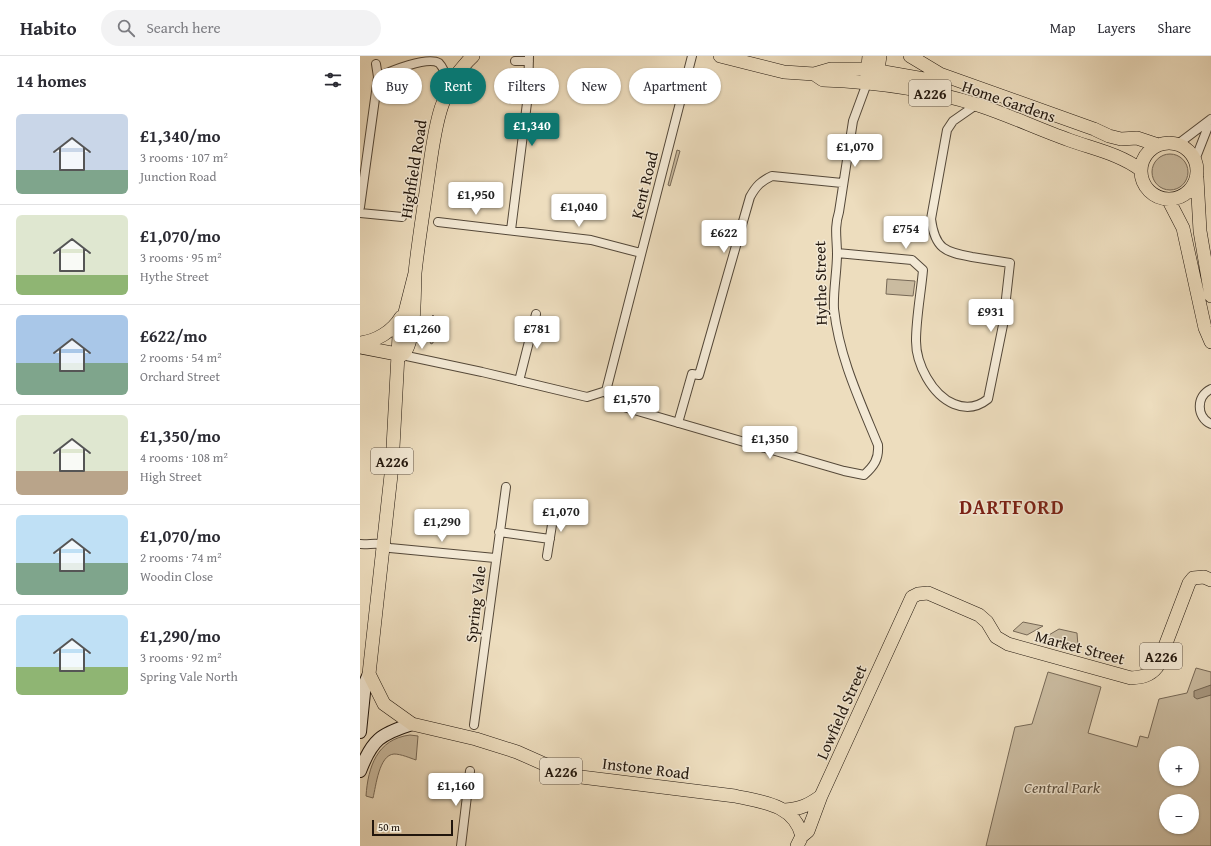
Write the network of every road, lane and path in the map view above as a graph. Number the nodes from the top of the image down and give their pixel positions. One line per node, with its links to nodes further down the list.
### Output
1 (473, 56): 13 (main road, Highfield Road)
2 (692, 56): 33 (street, Kent Road)
3 (720, 56): 14 (main road, A226)
4 (880, 56): 9 (main road, Hythe Street)
5 (910, 56): 15 (main road)
6 (529, 58): 7 (street); 32 (street)
7 (515, 61)
8 (376, 64): 10 (street)
9 (871, 65): 14 (main road, A226); 15 (main road, Home Gardens / A226); 16 (main road, Hythe Street)
10 (377, 68)
11 (401, 68): 12 (street)
12 (442, 68)
13 (461, 68)
14 (814, 74): 16 (main road, Home Gardens / A226)
15 (940, 74): 22 (main road, Home Gardens / A226)
16 (867, 83): 19 (main road, Home Gardens / A226); 26 (street, Hythe Street)
17 (374, 104): 28 (street)
18 (442, 104): 35 (main road, Highfield Road / A226)
19 (976, 105): 24 (main road, Home Gardens / A226); 34 (street)
20 (1211, 119): 21 (street); 23 (street)
21 (1178, 144): 22 (main road); 23 (main road)
22 (1158, 145): 24 (main road)
23 (1196, 160): 25 (main road)
24 (1141, 170): 27 (main road)
25 (1197, 176): 27 (main road); 36 (main road)
26 (842, 183): 34 (street, Hythe Street); 47 (street)
27 (1168, 198): 39 (main road)
28 (360, 207)
29 (360, 213): 30 (street)
30 (402, 217)
31 (438, 222): 32 (street)
32 (511, 230): 33 (street)
33 (641, 253): 46 (street, Kent Road)
34 (837, 253): 47 (street, Hythe Street)
35 (415, 273): 37 (main road, Highfield Road); 42 (main road, Highfield Road / A226)
36 (1211, 296)
37 (404, 312): 40 (main road, Highfield Road); 42 (main road, Highfield Road / A226)
38 (536, 314): 44 (street)
39 (1211, 342)
40 (360, 343)
41 (366, 349): 42 (main road, A226); 43 (main road, A226)
42 (400, 355): 43 (main road, Highfield Road / A226); 44 (street)
43 (396, 378): 54 (main road, Highfield Road / A226)
44 (519, 381): 46 (street)
45 (1211, 388): 48 (street)
46 (606, 391): 47 (street)
47 (678, 423)
48 (1211, 424)
49 (506, 487): 51 (street, Spring Vale)
50 (555, 506): 52 (street)
51 (499, 532): 52 (street); 56 (street, Spring Vale)
52 (550, 539): 55 (street)
53 (360, 544): 54 (street)
54 (384, 544): 56 (street); 59 (main road, Highfield Road / A226)
55 (547, 556)
56 (495, 558): 61 (street, Spring Vale)
57 (1211, 580): 58 (main road, Market Street / A226)
58 (918, 594): 65 (main road, Lowfield Street / A226)
59 (369, 674): 60 (main road, Instone Road / A226); 62 (street, Highfield Road)
60 (412, 724): 64 (street); 66 (main road, Instone Road / A226)
61 (474, 725)
62 (360, 732)
63 (470, 771): 69 (street)
64 (360, 772)
65 (821, 796): 66 (main road, Instone Road / A226); 67 (main road, Lowfield Street)
66 (789, 814): 67 (main road, A226); 68 (main road)
67 (815, 815): 68 (main road, Lowfield Street)
68 (800, 841)
69 (461, 846)

